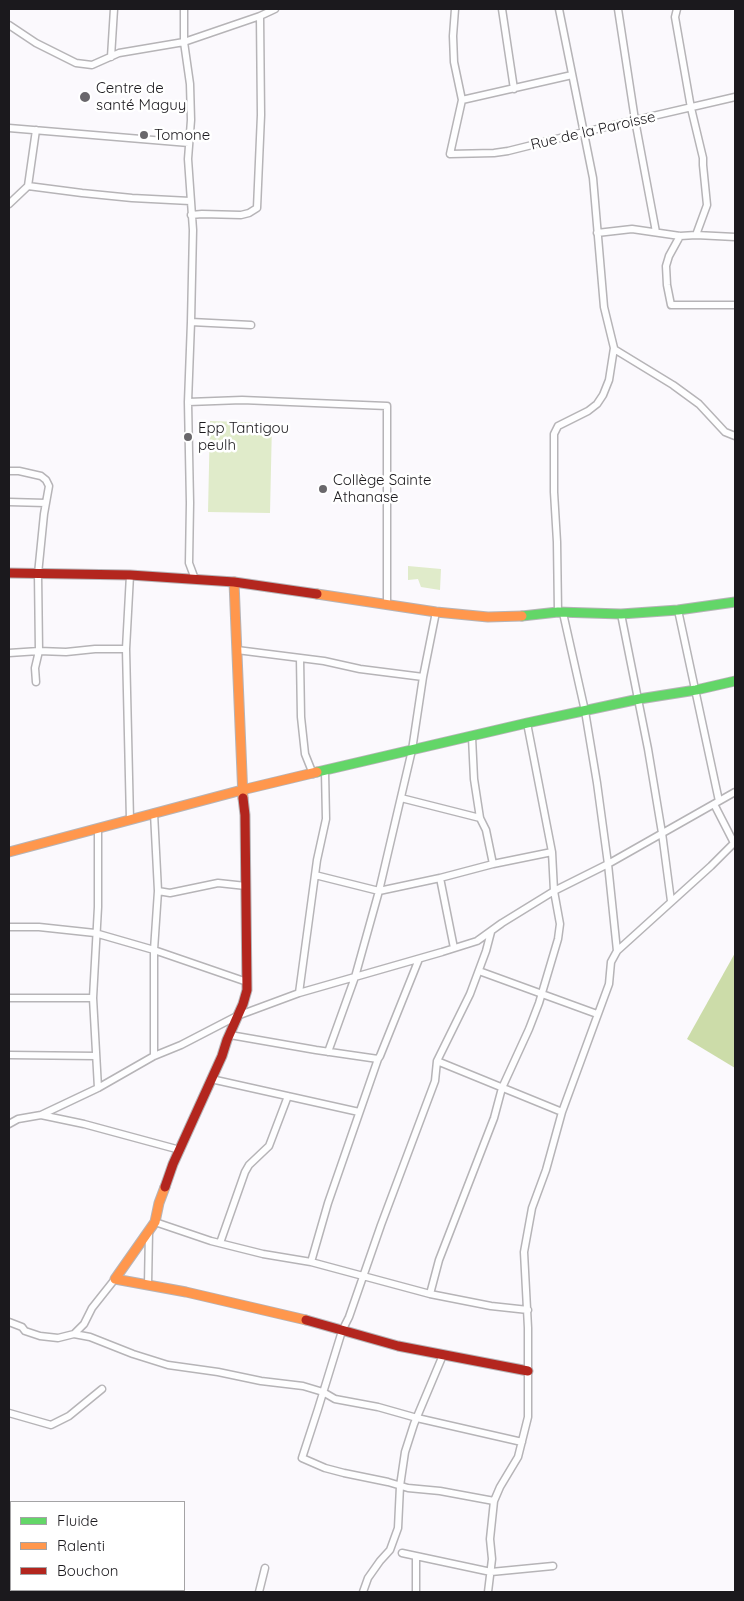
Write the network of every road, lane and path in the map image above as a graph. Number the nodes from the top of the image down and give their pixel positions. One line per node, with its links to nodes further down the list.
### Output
1 (114, 9): 12 (street)
2 (184, 9): 11 (street)
3 (275, 9): 9 (street)
4 (455, 9): 16 (street)
5 (502, 9): 14 (street)
6 (559, 9): 13 (street)
7 (618, 9): 18 (street)
8 (677, 9): 17 (street)
9 (260, 16): 11 (street); 26 (street)
10 (9, 25): 12 (street)
11 (184, 42): 12 (street); 22 (street)
12 (111, 58)
13 (572, 75): 14 (street); 21 (street)
14 (514, 89): 16 (street)
15 (735, 97): 17 (street, Rue de la Paroisse)
16 (462, 100): 21 (street, Rue de la Paroisse)
17 (691, 108): 18 (street, Rue de la Paroisse); 29 (street)
18 (635, 120): 21 (street, Rue de la Paroisse); 27 (street)
19 (9, 128): 20 (street)
20 (36, 130): 22 (street); 23 (street)
21 (584, 132): 28 (street)
22 (189, 143): 24 (street)
23 (28, 186): 24 (street); 25 (street)
24 (190, 201): 26 (street)
25 (9, 204)
26 (191, 215): 33 (street)
27 (656, 232): 28 (street); 30 (street)
28 (597, 233): 35 (street)
29 (696, 235): 30 (street); 31 (street)
30 (680, 236): 32 (street)
31 (735, 237)
32 (735, 305)
33 (192, 322): 34 (street); 36 (street)
34 (251, 325)
35 (614, 349): 37 (street); 50 (street)
36 (188, 402): 44 (street); 47 (street)
37 (735, 436)
38 (9, 470): 40 (street)
39 (9, 502): 40 (street)
40 (46, 503): 42 (street)
41 (9, 574): 42 (street)
42 (38, 574): 43 (street); 54 (street)
43 (130, 575): 44 (street); 52 (street)
44 (195, 579): 45 (street)
45 (234, 582): 47 (street); 53 (street)
46 (735, 602): 48 (street)
47 (387, 604): 49 (street)
48 (678, 610): 51 (street); 60 (street)
49 (436, 612): 50 (street); 57 (street)
50 (560, 612): 51 (street); 62 (street)
51 (621, 614): 61 (street)
52 (126, 649): 54 (street); 74 (street)
53 (237, 650): 56 (street); 68 (street)
54 (39, 651): 55 (street); 59 (street)
55 (9, 654)
56 (300, 658): 57 (street); 67 (street)
57 (424, 677): 65 (street)
58 (735, 681): 60 (street)
59 (36, 682)
60 (696, 690): 61 (street); 71 (street)
61 (639, 699): 62 (street); 76 (street)
62 (584, 711): 63 (street); 81 (street)
63 (527, 723): 64 (street); 79 (street)
64 (472, 737): 65 (street); 73 (street)
65 (412, 750): 66 (street); 70 (street)
66 (325, 771): 67 (street); 82 (street)
67 (313, 774): 68 (street)
68 (242, 790): 72 (street); 84 (street)
69 (735, 792): 71 (street)
70 (401, 798): 73 (street); 86 (street)
71 (717, 803): 76 (street); 77 (street)
72 (154, 813): 74 (street); 85 (street)
73 (480, 818): 80 (street)
74 (130, 820): 75 (street)
75 (98, 828): 78 (street); 91 (street)
76 (662, 833): 81 (street); 88 (street)
77 (735, 842): 88 (street)
78 (9, 852)
79 (552, 852): 80 (street); 87 (street)
80 (493, 864): 83 (street)
81 (608, 864): 87 (street); 94 (street)
82 (315, 874): 86 (street); 99 (street)
83 (440, 878): 86 (street); 92 (street)
84 (246, 886): 85 (street); 98 (street)
85 (158, 891): 93 (street)
86 (380, 891): 97 (street)
87 (554, 891): 90 (street); 100 (street)
88 (672, 901): 94 (street)
89 (9, 927): 91 (street)
90 (491, 932): 92 (street); 96 (street)
91 (95, 933): 93 (street); 102 (street)
92 (454, 948): 95 (street)
93 (154, 950): 98 (street); 109 (street)
94 (617, 951): 103 (street)
95 (419, 958): 97 (street); 110 (street)
96 (479, 971): 100 (street); 111 (street)
97 (355, 977): 99 (street); 106 (street)
98 (247, 982): 104 (street)
99 (299, 993): 104 (street)
100 (542, 994): 103 (street); 114 (street)
101 (9, 998): 102 (street)
102 (92, 998): 108 (street)
103 (597, 1014): 117 (street)
104 (237, 1016): 105 (street); 109 (street)
105 (230, 1035): 106 (street); 112 (street)
106 (328, 1052): 110 (street)
107 (9, 1055): 108 (street)
108 (96, 1056): 113 (street)
109 (154, 1056): 113 (street)
110 (378, 1059): 116 (street)
111 (437, 1061): 114 (street); 124 (street)
112 (211, 1079): 115 (street); 120 (street)
113 (98, 1088): 118 (street)
114 (502, 1088): 117 (street); 127 (street)
115 (288, 1096): 116 (street); 122 (street)
116 (359, 1112): 123 (street)
117 (562, 1112): 128 (street)
118 (41, 1115): 119 (street); 120 (street)
119 (9, 1124)
120 (180, 1150): 121 (street)
121 (152, 1226): 122 (street); 125 (street); 126 (street)
122 (220, 1243): 123 (street)
123 (310, 1262): 124 (street)
124 (363, 1275): 127 (street); 131 (street)
125 (115, 1279): 126 (street); 130 (street)
126 (148, 1285): 131 (street)
127 (430, 1294): 128 (street)
128 (528, 1310): 135 (street)
129 (9, 1322): 132 (street)
130 (84, 1324): 132 (street); 133 (street)
131 (342, 1331): 134 (street); 137 (street)
132 (74, 1334): 133 (street)
133 (90, 1337): 137 (street)
134 (443, 1356): 135 (street); 139 (street)
135 (528, 1371): 140 (street)
136 (102, 1389): 138 (street)
137 (323, 1392): 139 (street); 141 (street)
138 (9, 1413)
139 (417, 1418): 140 (street); 141 (street)
140 (522, 1442): 142 (street)
141 (400, 1486): 142 (street); 149 (street)
142 (494, 1501): 147 (street)
143 (402, 1553): 144 (street)
144 (416, 1556): 147 (street); 150 (street)
145 (553, 1566): 147 (street)
146 (265, 1568): 148 (street)
147 (491, 1572): 151 (street)
148 (259, 1592)
149 (363, 1592)
150 (416, 1592)
151 (488, 1592)

